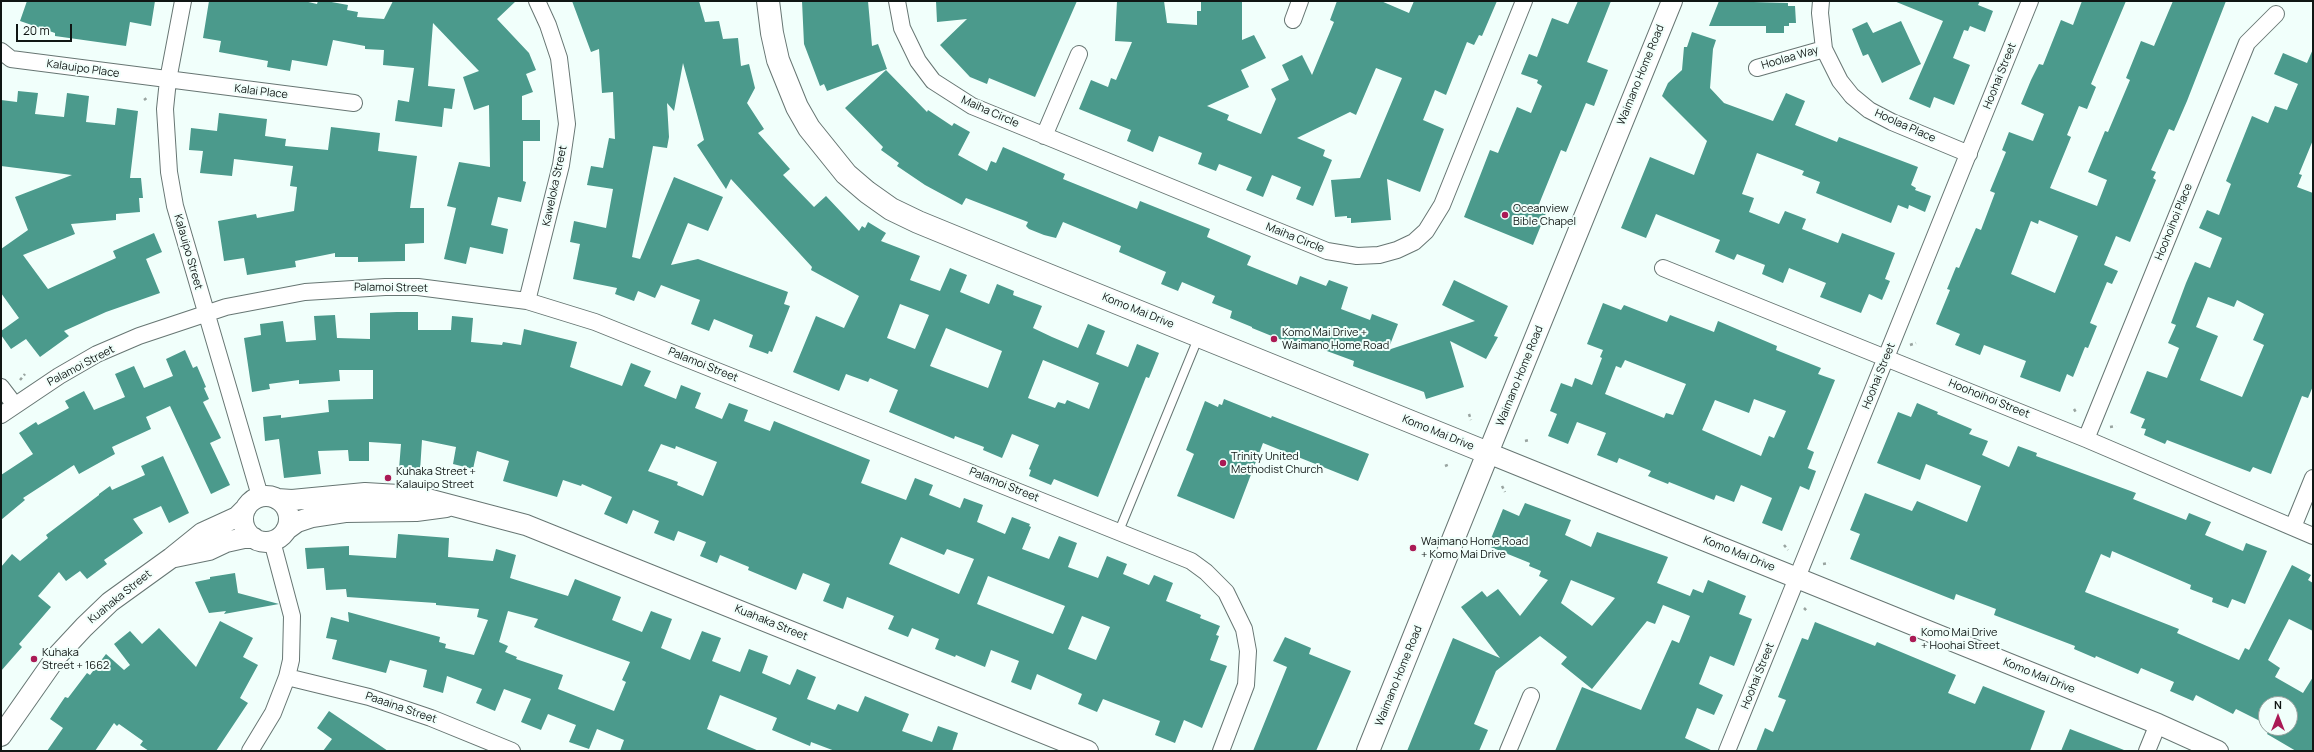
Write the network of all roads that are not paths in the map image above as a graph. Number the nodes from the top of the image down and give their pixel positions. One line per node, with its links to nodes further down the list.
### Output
1 (183, 1): 16 (street, Kalauipo Street)
2 (537, 1): 21 (street, Kaweloka Street)
3 (768, 1): 23 (main road, Komo Mai Drive)
4 (897, 1): 18 (street, Maiha Circle)
5 (1300, 1): 11 (street)
6 (1524, 1): 18 (street, Maiha Circle)
7 (1672, 1): 29 (street, Waimano Home Road)
8 (1821, 1): 12 (street, Hoolaa Place)
9 (2030, 1): 19 (street, Hoohai Street)
10 (2276, 14): 28 (street, Hoohoihoi Place)
11 (1293, 20)
12 (1824, 49): 15 (street, Hoolaa Way); 19 (street, Hoolaa Place)
13 (1, 51): 16 (street, Kalauipo Place)
14 (1079, 54): 18 (street)
15 (1757, 68)
16 (168, 80): 17 (street, Kalai Place); 22 (street, Kalauipo Street)
17 (354, 103)
18 (1044, 136)
19 (1969, 154): 24 (street, Hoohai Street)
20 (1664, 268): 24 (street, Hoohoihoi Street)
21 (527, 301): 22 (street, Palamoi Street); 34 (street, Palamoi Street)
22 (206, 313): 26 (street, Palamoi Street); 31 (street, Kalauipo Street)
23 (1200, 336): 29 (main road, Komo Mai Drive); 34 (lane)
24 (1886, 357): 28 (street, Hoohoihoi Street); 38 (street, Hoohai Street)
25 (1, 387): 26 (street)
26 (14, 404): 27 (street, Palamoi Street)
27 (1, 414)
28 (2086, 439): 33 (street, Hoohoihoi Street)
29 (1488, 453): 38 (street, Komo Mai Drive); 47 (main road, Waimano Home Road)
30 (2313, 478): 33 (street)
31 (261, 501): 32 (street, Kuahaka Street); 35 (street); 35 (street); 37 (street, Kuahaka Street)
32 (450, 506): 35 (street, Kuahaka Street); 45 (street, Kuahaka Street)
33 (2293, 527): 36 (street, Hoohoihoi Street)
34 (1119, 531): 46 (street, Palamoi Street)
35 (271, 536): 37 (street, Kuahaka Street); 39 (street)
36 (2313, 536)
37 (171, 558): 42 (street, Kuahaka Street)
38 (1797, 578): 41 (street, Komo Mai Drive); 49 (street, Hoohai Street)
39 (287, 677): 43 (street, Paaaina Street); 44 (street)
40 (1531, 696): 48 (street)
41 (2158, 724): 50 (street); 51 (street, Komo Mai Drive)
42 (1, 736)
43 (502, 749)
44 (250, 751)
45 (1088, 751)
46 (1221, 751)
47 (1368, 751)
48 (1508, 751)
49 (1727, 751)
50 (2147, 751)
51 (2218, 751)

